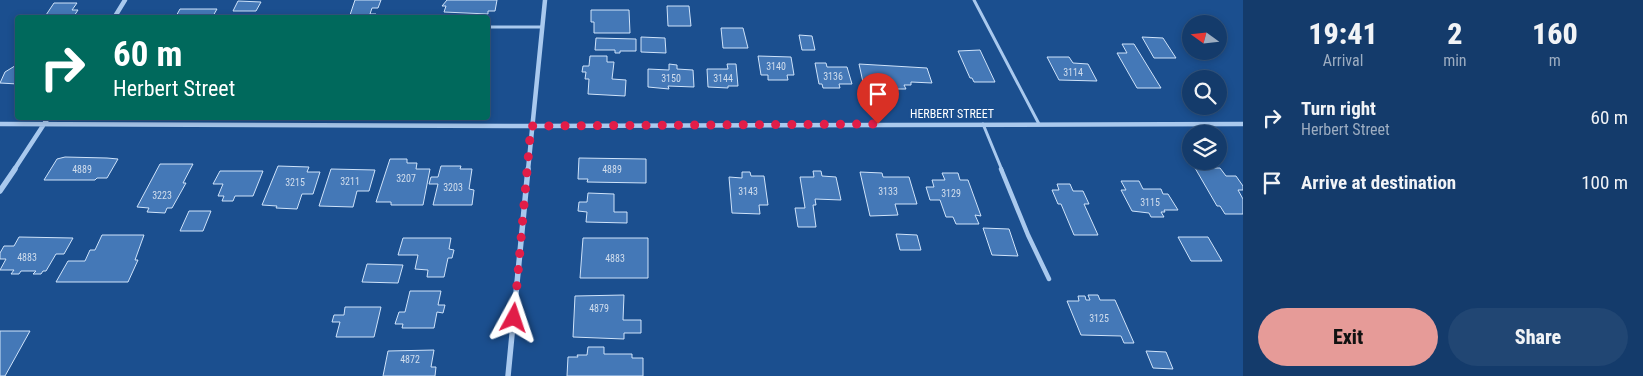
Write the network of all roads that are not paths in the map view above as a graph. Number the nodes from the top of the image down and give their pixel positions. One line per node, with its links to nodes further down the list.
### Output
1 (125, 0): 4 (street)
2 (544, 0): 6 (street)
3 (974, 0): 11 (lane)
4 (116, 15)
5 (490, 27): 6 (lane)
6 (542, 28): 13 (street)
7 (47, 120): 9 (street)
8 (0, 124): 9 (street, HERBERT STREET)
9 (44, 124): 13 (street, HERBERT STREET); 14 (street)
10 (983, 124): 11 (street, HERBERT STREET); 13 (street, HERBERT STREET); 15 (lane)
11 (1040, 124): 12 (street, HERBERT STREET)
12 (1243, 124)
13 (531, 126): 16 (street)
14 (0, 191)
15 (1049, 279)
16 (508, 376)

